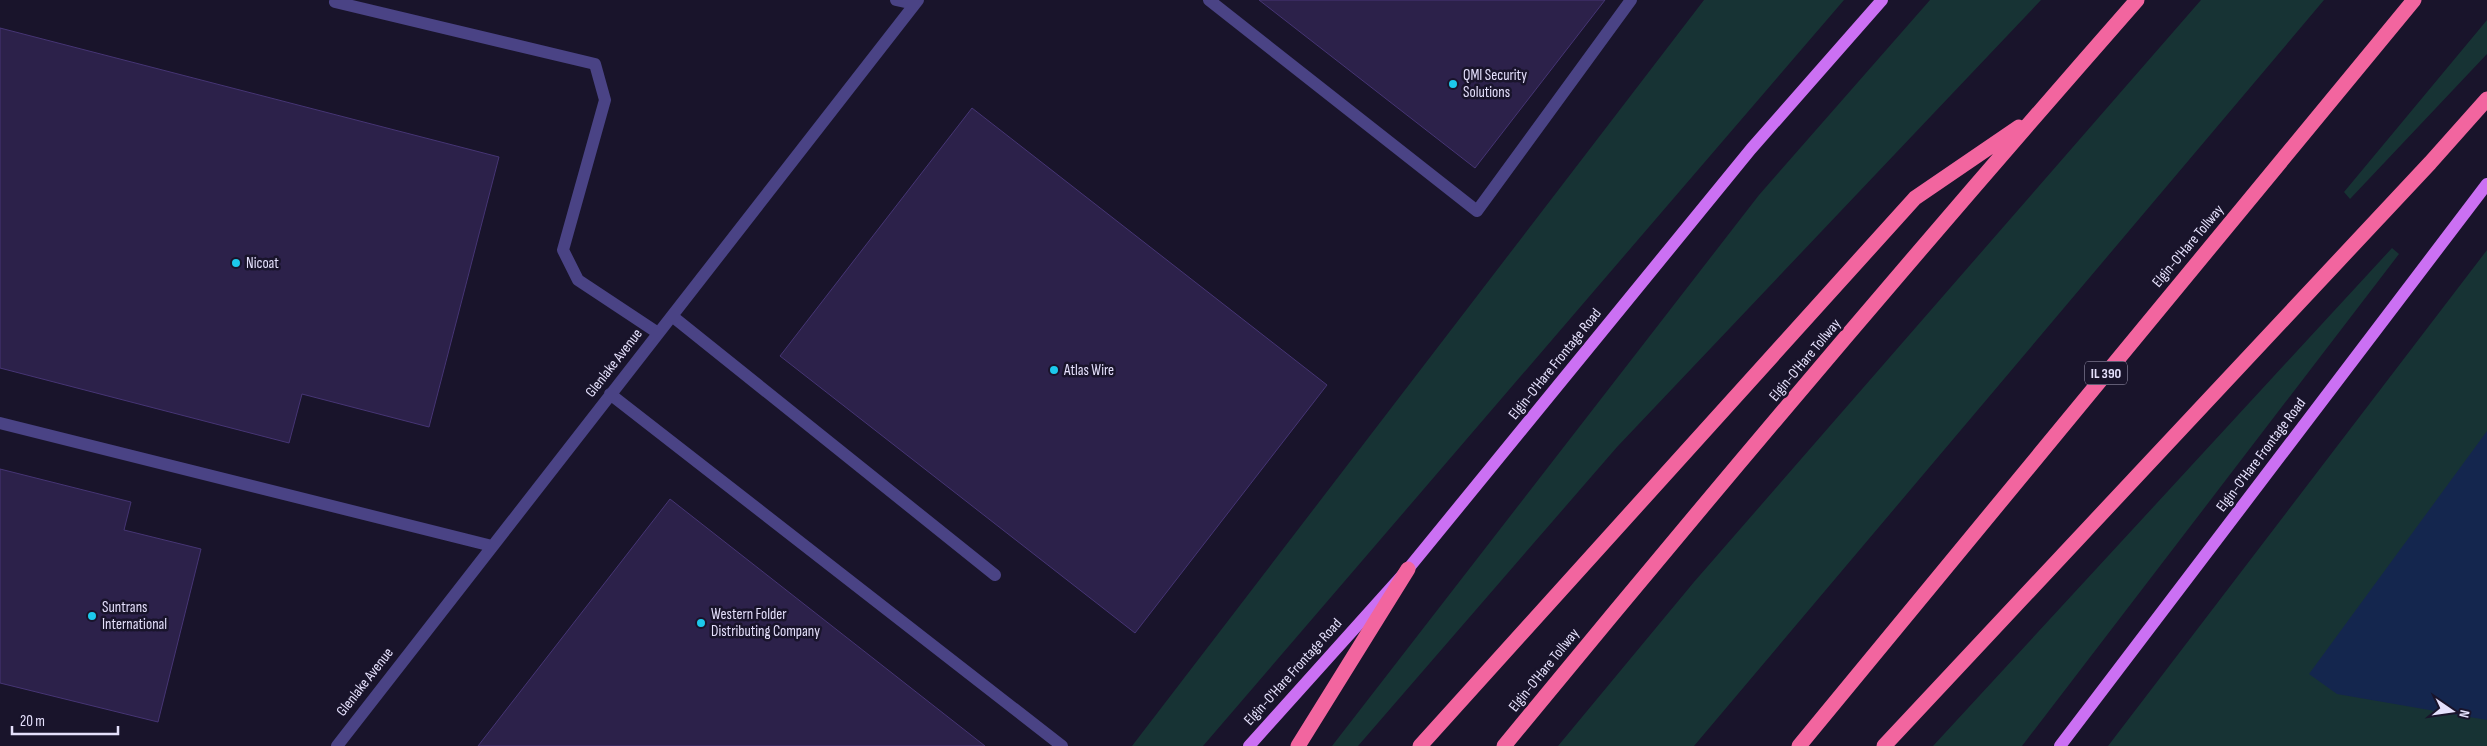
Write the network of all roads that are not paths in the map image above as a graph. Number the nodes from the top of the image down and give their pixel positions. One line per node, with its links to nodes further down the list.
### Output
1 (896, 0): 8 (street)
2 (1209, 0): 3 (street)
3 (1631, 0)
4 (1882, 0): 17 (main road, Elgin-O'Hare Frontage Road)
5 (2137, 0): 10 (highway, Elgin-O'Hare Tollway)
6 (2414, 0): 25 (highway, Elgin-O'Hare Tollway / IL 390)
7 (333, 1): 13 (street)
8 (916, 2): 12 (street, Glenlake Avenue)
9 (2487, 98): 26 (highway)
10 (2036, 114): 23 (highway); 24 (highway, Elgin-O'Hare Tollway)
11 (2487, 184): 27 (main road, Elgin-O'Hare Frontage Road)
12 (672, 316): 13 (street, Glenlake Avenue); 18 (street)
13 (658, 332): 14 (street, Glenlake Avenue)
14 (610, 394): 16 (street, Glenlake Avenue); 20 (street)
15 (0, 423): 16 (street)
16 (492, 546): 19 (street, Glenlake Avenue)
17 (1408, 569): 21 (main road, Elgin-O'Hare Frontage Road); 22 (highway)
18 (995, 575)
19 (337, 746)
20 (1062, 746)
21 (1249, 746)
22 (1298, 746)
23 (1420, 746)
24 (1504, 746)
25 (1799, 746)
26 (1884, 746)
27 (2060, 746)

